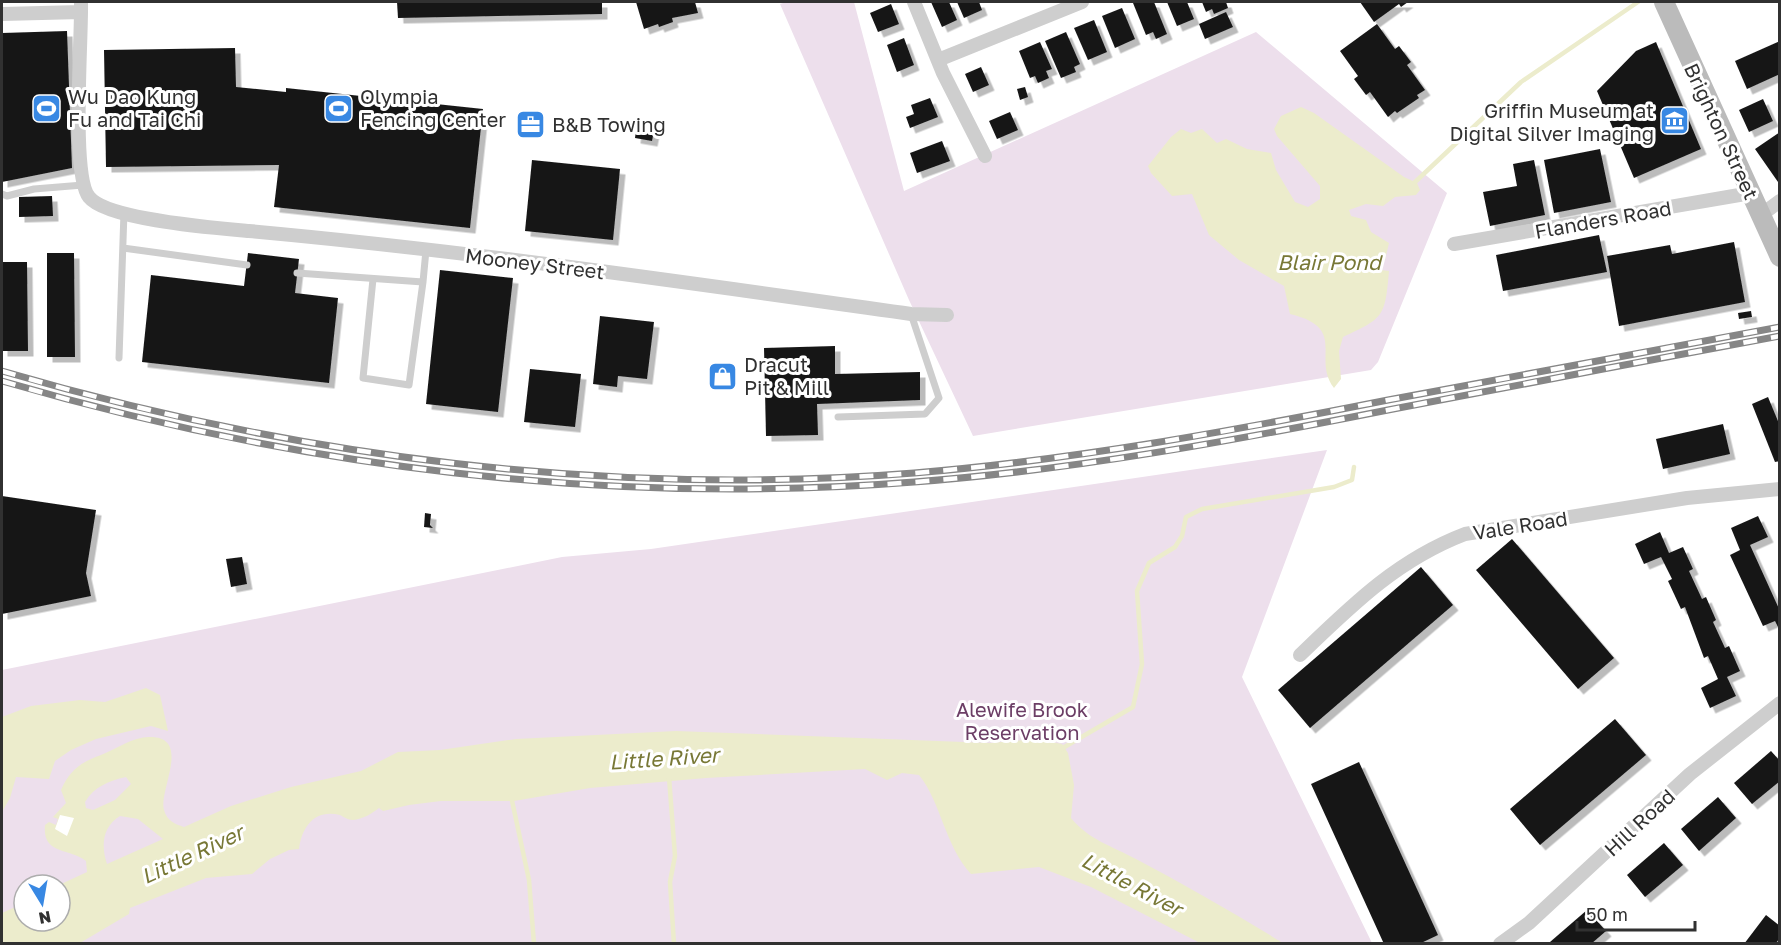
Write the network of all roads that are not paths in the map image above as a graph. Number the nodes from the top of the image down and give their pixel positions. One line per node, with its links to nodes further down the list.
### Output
1 (914, 2): 6 (street)
2 (1082, 2): 6 (street)
3 (1665, 3): 9 (main road, Brighton Street)
4 (81, 7): 5 (street); 8 (street)
5 (2, 14)
6 (938, 60): 7 (street)
7 (985, 156)
8 (83, 185): 10 (lane); 12 (street, Mooney Street)
9 (1751, 193): 13 (main road, Brighton Street); 14 (street, Flanders Road)
10 (2, 194)
11 (1779, 201): 13 (street)
12 (124, 212): 15 (lane); 16 (street, Mooney Street)
13 (1761, 214): 17 (main road, Brighton Street)
14 (1454, 244)
15 (123, 248): 18 (lane); 24 (lane)
16 (426, 250): 21 (lane); 22 (street, Mooney Street)
17 (1779, 258)
18 (247, 265)
19 (297, 273): 20 (lane)
20 (373, 279): 21 (lane); 21 (lane)
21 (423, 282)
22 (911, 314): 23 (street, Mooney Street); 25 (lane)
23 (947, 315)
24 (119, 358)
25 (838, 417)
26 (1779, 489): 27 (street, Vale Road)
27 (1300, 655)
28 (1779, 703): 29 (street, Hill Road)
29 (1500, 944)

